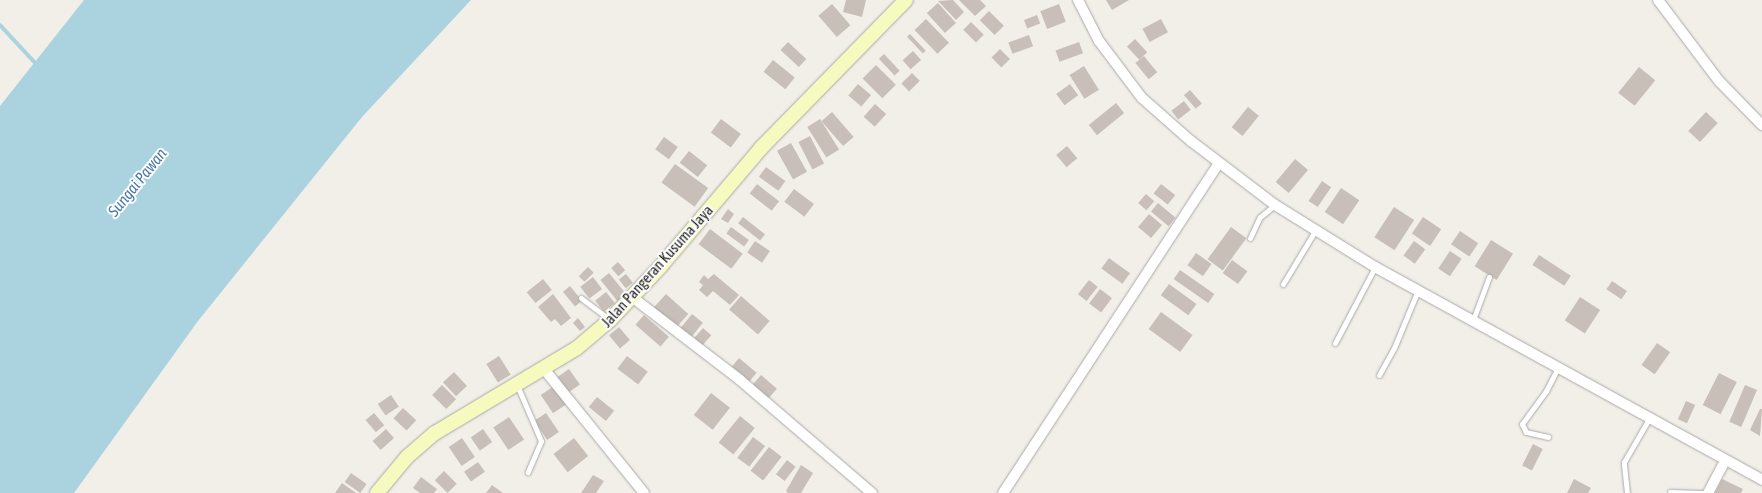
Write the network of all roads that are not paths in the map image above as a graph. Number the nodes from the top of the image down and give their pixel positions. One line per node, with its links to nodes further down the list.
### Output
1 (906, 0): 13 (street, Jalan Pangeran Kusuma Jaya)
2 (1078, 0): 5 (street)
3 (1658, 0): 4 (street)
4 (1762, 125)
5 (1220, 163): 6 (street); 31 (street)
6 (1275, 205): 7 (street); 8 (lane)
7 (1315, 231): 9 (street); 11 (lane)
8 (1250, 238)
9 (1375, 267): 12 (street); 17 (lane)
10 (1490, 276): 16 (lane)
11 (1283, 284)
12 (1418, 290): 16 (street); 20 (lane)
13 (632, 296): 15 (street, Jalan Pangeran Kusuma Jaya); 30 (street)
14 (581, 298): 15 (lane)
15 (610, 320): 19 (street, Jalan Pangeran Kusuma Jaya)
16 (1473, 320): 18 (street)
17 (1334, 343)
18 (1559, 366): 22 (street); 23 (lane)
19 (544, 369): 21 (street, Jalan Pangeran Kusuma Jaya); 29 (street)
20 (1379, 375)
21 (517, 385): 25 (lane); 28 (street, Jalan Pangeran Kusuma Jaya)
22 (1650, 417): 24 (street); 32 (lane)
23 (1548, 437)
24 (1726, 461): 26 (street); 33 (street)
25 (528, 472)
26 (1762, 480)
27 (1670, 492): 33 (lane)
28 (377, 493)
29 (644, 493)
30 (872, 493)
31 (1003, 493)
32 (1627, 493)
33 (1708, 493)

